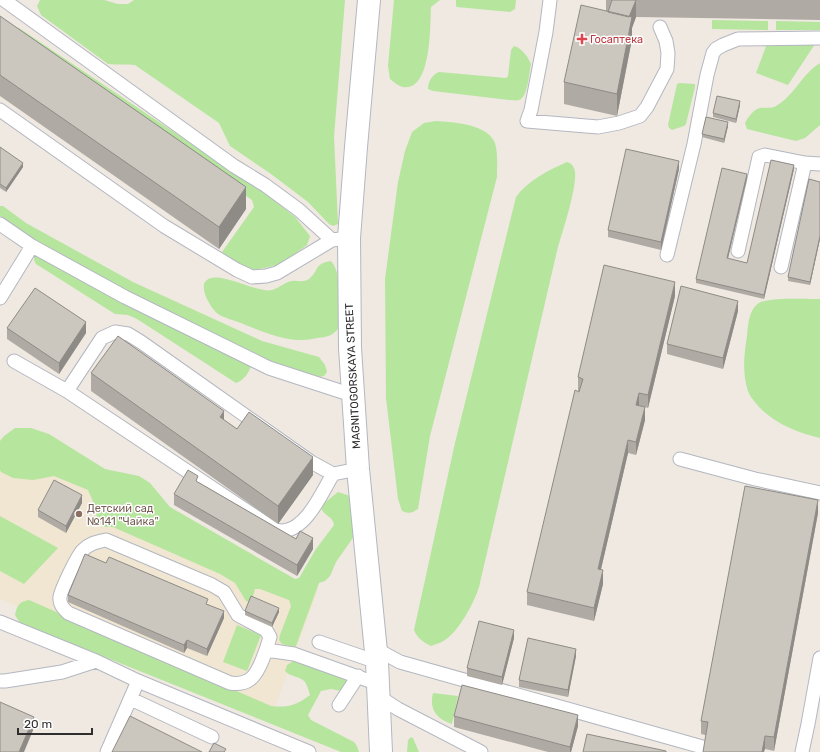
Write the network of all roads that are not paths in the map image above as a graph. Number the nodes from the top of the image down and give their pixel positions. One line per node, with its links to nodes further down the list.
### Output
1 (4, 0): 10 (lane)
2 (369, 0): 10 (main road, MAGNITOGORSKAYA STREET)
3 (550, 0): 4 (lane)
4 (660, 27)
5 (820, 38): 13 (lane)
6 (0, 110): 10 (lane)
7 (805, 163): 8 (lane); 12 (lane); 14 (lane)
8 (820, 164)
9 (0, 224): 11 (lane)
10 (341, 239): 18 (main road, MAGNITOGORSKAYA STREET)
11 (32, 246): 15 (lane); 18 (lane)
12 (738, 250)
13 (667, 255)
14 (781, 267)
15 (0, 298)
16 (14, 361): 17 (lane)
17 (67, 391): 21 (lane); 21 (lane)
18 (352, 395): 20 (main road, MAGNITOGORSKAYA STREET)
19 (680, 459): 22 (lane)
20 (358, 469): 21 (lane); 26 (main road, MAGNITOGORSKAYA STREET)
21 (333, 474)
22 (820, 493)
23 (0, 622): 28 (lane)
24 (319, 642): 26 (lane)
25 (266, 650): 25 (lane); 31 (lane)
26 (376, 655): 31 (main road, MAGNITOGORSKAYA STREET); 35 (lane)
27 (820, 658): 40 (lane)
28 (96, 662): 29 (lane); 30 (lane)
29 (0, 681)
30 (138, 682): 32 (lane); 37 (lane)
31 (371, 685): 33 (lane); 38 (main road, MAGNITOGORSKAYA STREET); 39 (lane)
32 (131, 699): 34 (lane); 36 (lane)
33 (339, 705)
34 (212, 737)
35 (706, 748)
36 (107, 752)
37 (309, 752)
38 (381, 752)
39 (480, 752)
40 (802, 752)

